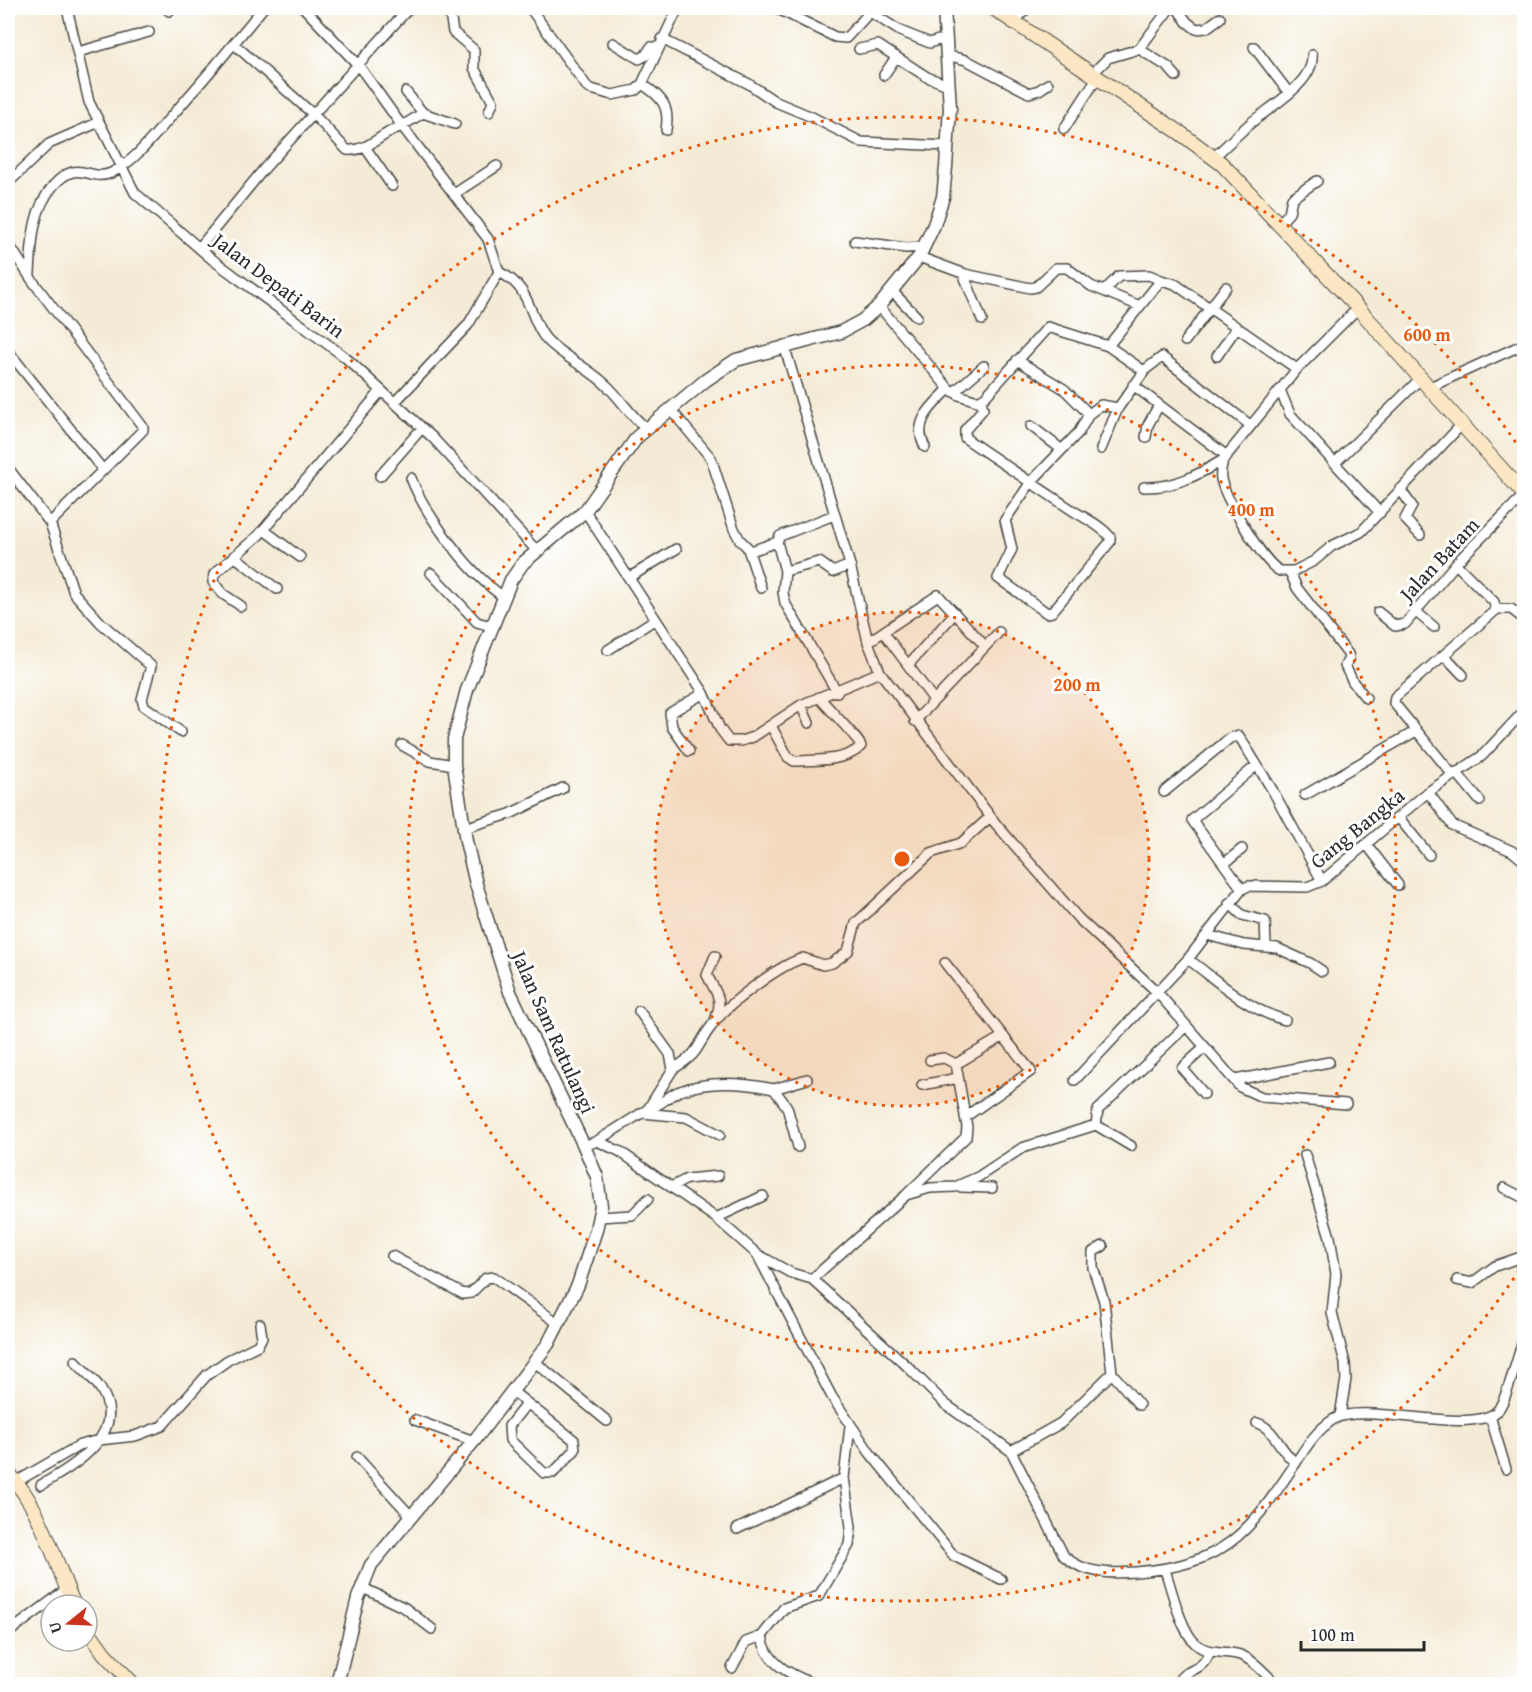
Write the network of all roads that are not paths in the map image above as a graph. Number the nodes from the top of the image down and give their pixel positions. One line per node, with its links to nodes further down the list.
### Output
1 (67, 8): 24 (street, Jalan Depati Barin)
2 (263, 8): 19 (street)
3 (304, 8): 27 (street)
4 (409, 8): 27 (street)
5 (449, 8): 36 (street)
6 (530, 8): 31 (street)
7 (678, 8): 18 (street)
8 (776, 8): 22 (street)
9 (944, 8): 22 (street, Jalan Sam Ratulangi)
10 (993, 8): 15 (main road)
11 (1027, 8): 15 (street)
12 (1170, 8): 23 (street)
13 (1177, 8): 14 (street)
14 (1220, 18)
15 (1014, 22): 29 (main road)
16 (149, 32): 24 (street)
17 (613, 43): 18 (street)
18 (660, 43): 31 (street); 44 (street)
19 (234, 44): 38 (street); 47 (street)
20 (1254, 47): 35 (street)
21 (859, 49): 26 (street)
22 (946, 49): 32 (street); 33 (street, Jalan Sam Ratulangi)
23 (1139, 49): 29 (street); 30 (street)
24 (78, 52): 39 (street, Jalan Depati Barin)
25 (1312, 55): 35 (street)
26 (896, 57): 28 (street); 33 (street)
27 (359, 66): 38 (street); 41 (street)
28 (885, 75)
29 (1094, 76): 42 (street); 46 (main road)
30 (1176, 76)
31 (642, 84): 43 (street)
32 (1048, 84)
33 (948, 86): 44 (street, Jalan Sam Ratulangi)
34 (406, 92): 37 (street)
35 (1289, 93): 46 (street)
36 (489, 112)
37 (423, 113): 40 (street); 41 (street)
38 (314, 115): 45 (street); 56 (street)
39 (97, 123): 47 (street, Jalan Depati Barin); 50 (street)
40 (454, 124)
41 (402, 126): 45 (street); 52 (street)
42 (1064, 129)
43 (666, 130)
44 (947, 146): 57 (street, Jalan Sam Ratulangi)
45 (365, 147): 51 (street)
46 (1214, 157): 53 (main road)
47 (121, 165): 56 (street, Jalan Depati Barin); 59 (street)
48 (496, 166): 52 (street)
49 (1317, 181): 53 (street)
50 (8, 183)
51 (392, 186)
52 (454, 194): 58 (street)
53 (1280, 223): 67 (main road)
54 (855, 241): 57 (street)
55 (8, 243): 59 (street)
56 (199, 249): 86 (street, Jalan Depati Barin)
57 (922, 252): 60 (street); 63 (street, Jalan Sam Ratulangi)
58 (499, 272): 88 (street); 97 (street)
59 (30, 273): 105 (street)
60 (963, 273): 64 (street); 70 (street)
61 (1161, 280): 64 (street); 66 (street); 68 (street)
62 (1226, 287): 68 (street)
63 (892, 291): 65 (street, Jalan Sam Ratulangi); 69 (street)
64 (1104, 291): 66 (street)
65 (879, 306): 74 (street, Jalan Sam Ratulangi); 84 (street)
66 (1140, 306): 75 (street)
67 (1358, 308): 80 (street); 82 (main road)
68 (1211, 309): 71 (street); 72 (street)
69 (917, 317)
70 (982, 320)
71 (1237, 327): 77 (street); 80 (street)
72 (1185, 341)
73 (1524, 344): 82 (street)
74 (784, 345): 91 (street, Jalan Sam Ratulangi); 114 (street)
75 (1108, 346): 78 (street); 81 (street)
76 (8, 351): 105 (street)
77 (1217, 356)
78 (1017, 360): 87 (street); 92 (street)
79 (984, 366): 84 (street)
80 (1297, 369): 85 (street)
81 (1144, 371): 83 (street); 94 (street)
82 (1426, 382): 93 (main road); 103 (street)
83 (1133, 385): 89 (street); 90 (street)
84 (952, 390): 87 (street); 99 (street)
85 (1280, 390): 94 (street); 103 (street)
86 (381, 391): 88 (street, Jalan Depati Barin); 116 (street)
87 (981, 400): 108 (street)
88 (394, 403): 96 (street, Jalan Depati Barin)
89 (1159, 405): 98 (street); 102 (street)
90 (1118, 408): 92 (street); 101 (street)
91 (671, 410): 97 (street, Jalan Sam Ratulangi); 120 (street)
92 (1089, 414): 100 (street)
93 (1463, 423): 110 (street); 111 (main road)
94 (1250, 425): 102 (street)
95 (1031, 426): 100 (street)
96 (422, 428): 106 (street); 121 (street, Jalan Depati Barin)
97 (646, 428): 112 (street, Jalan Sam Ratulangi)
98 (1146, 437)
99 (925, 447)
100 (1061, 449): 108 (street)
101 (1101, 449)
102 (1225, 458): 109 (street); 127 (street)
103 (1335, 463): 113 (street)
104 (8, 468): 115 (street)
105 (103, 470): 115 (street)
106 (381, 476)
107 (411, 478): 132 (street)
108 (1031, 482): 108 (street)
109 (1144, 487)
110 (1400, 489): 113 (street); 117 (street)
111 (1524, 495): 124 (street, Jalan Batam)
112 (585, 511): 121 (street, Jalan Sam Ratulangi); 129 (street)
113 (1380, 513): 127 (street)
114 (834, 515): 118 (street); 125 (street)
115 (50, 523): 162 (street)
116 (264, 530): 122 (street); 123 (street)
117 (1420, 535)
118 (777, 542): 120 (street); 126 (street)
119 (676, 549): 129 (street)
120 (748, 549): 130 (street)
121 (537, 551): 132 (street, Jalan Sam Ratulangi)
122 (234, 556): 131 (street); 133 (street)
123 (300, 557)
124 (1456, 564): 134 (street); 135 (street, Jalan Batam)
125 (850, 566): 126 (street); 144 (street)
126 (785, 571): 151 (street)
127 (1290, 572): 154 (street)
128 (431, 573): 140 (street)
129 (630, 578): 139 (street)
130 (761, 588)
131 (277, 589)
132 (504, 597): 140 (street, Jalan Sam Ratulangi)
133 (241, 606)
134 (1497, 609): 138 (street); 147 (street)
135 (1415, 611): 136 (street, Jalan Batam); 141 (street)
136 (1378, 612)
137 (956, 613): 143 (street); 145 (street); 148 (street)
138 (1524, 619)
139 (654, 620): 146 (street); 152 (street)
140 (493, 622): 165 (street, Jalan Sam Ratulangi)
141 (1434, 627)
142 (999, 632): 145 (street)
143 (884, 633): 144 (street); 148 (street)
144 (868, 642): 149 (street)
145 (985, 646): 155 (street)
146 (608, 650)
147 (1444, 655): 150 (street); 161 (street)
148 (908, 665): 155 (street)
149 (880, 672): 151 (street); 158 (street)
150 (1463, 675)
151 (837, 692): 153 (street)
152 (704, 693): 160 (street); 164 (street)
153 (819, 697): 156 (street); 160 (street)
154 (1366, 698)
155 (934, 700): 158 (street)
156 (801, 705): 159 (street); 160 (street)
157 (1524, 711): 167 (street, Gang Bangka)
158 (915, 720): 173 (street)
159 (809, 723)
160 (771, 726)
161 (1416, 731): 167 (street); 171 (street)
162 (181, 732)
163 (402, 745): 165 (street)
164 (689, 751)
165 (454, 765): 175 (street, Jalan Sam Ratulangi)
166 (1257, 765): 169 (street); 180 (street); 181 (street)
167 (1454, 773): 170 (street, Gang Bangka); 172 (street)
168 (563, 788): 175 (street)
169 (1164, 792)
170 (1428, 792): 174 (street, Gang Bangka); 179 (street)
171 (1305, 795)
172 (1480, 801)
173 (990, 817): 191 (street); 194 (street)
174 (1399, 818): 176 (street, Gang Bangka); 178 (street)
175 (464, 828): 215 (street, Jalan Sam Ratulangi)
176 (1367, 845): 181 (street, Gang Bangka); 182 (street)
177 (1242, 849): 180 (street)
178 (1429, 855)
179 (1524, 861)
180 (1225, 863): 183 (street)
181 (1322, 881): 183 (street, Gang Bangka)
182 (1398, 885)
183 (1242, 889): 184 (street)
184 (1229, 903): 185 (street); 186 (street)
185 (1207, 935): 186 (street); 188 (street)
186 (1266, 946): 190 (street)
187 (715, 956): 194 (street)
188 (1188, 959): 191 (street); 193 (street)
189 (945, 963): 196 (street)
190 (1322, 971)
191 (1157, 992): 195 (street); 204 (street)
192 (639, 1011): 201 (street)
193 (1285, 1020)
194 (712, 1024): 201 (street)
195 (1185, 1026): 197 (street); 212 (street)
196 (1002, 1037): 200 (street); 211 (street)
197 (1204, 1048): 205 (street); 208 (street)
198 (930, 1060): 200 (street)
199 (1329, 1062): 205 (street)
200 (956, 1064): 202 (street)
201 (673, 1068): 210 (street)
202 (958, 1078): 206 (street); 211 (street)
203 (807, 1079): 207 (street)
204 (1075, 1080)
205 (1235, 1080): 209 (street)
206 (922, 1085)
207 (774, 1089): 210 (street); 217 (street)
208 (1204, 1094)
209 (1347, 1104)
210 (644, 1111): 213 (street); 214 (street)
211 (965, 1117): 224 (street)
212 (1096, 1125): 216 (street); 221 (street)
213 (720, 1135)
214 (597, 1140): 215 (street); 220 (street)
215 (584, 1146): 228 (street, Jalan Sam Ratulangi)
216 (1131, 1146)
217 (798, 1147)
218 (1305, 1155): 245 (street)
219 (718, 1176): 220 (street)
220 (671, 1187): 229 (street)
221 (955, 1187): 222 (street); 224 (street)
222 (992, 1188)
223 (1504, 1188): 226 (street)
224 (906, 1195): 234 (street)
225 (763, 1196): 229 (street)
226 (1524, 1198)
227 (648, 1200): 228 (street)
228 (599, 1217): 237 (street, Jalan Sam Ratulangi)
229 (716, 1218): 231 (street)
230 (1103, 1246): 241 (street)
231 (757, 1254): 234 (street); 250 (street)
232 (392, 1256): 237 (street)
233 (1524, 1256): 235 (street)
234 (812, 1280): 253 (street)
235 (1457, 1280)
236 (260, 1324): 251 (street)
237 (560, 1324): 240 (street, Jalan Sam Ratulangi)
238 (1524, 1338): 246 (street)
239 (75, 1361): 251 (street)
240 (535, 1362): 242 (street, Jalan Sam Ratulangi); 248 (street)
241 (1112, 1374): 244 (street); 253 (street)
242 (513, 1392): 243 (street); 252 (street, Jalan Sam Ratulangi)
243 (527, 1403): 243 (street)
244 (1139, 1405)
245 (1340, 1416): 246 (street); 255 (street)
246 (1490, 1416): 256 (street)
247 (415, 1420): 252 (street)
248 (607, 1421)
249 (1257, 1423): 255 (street)
250 (850, 1426): 258 (street); 263 (street)
251 (99, 1440): 257 (street); 259 (street)
252 (474, 1441): 260 (street, Jalan Sam Ratulangi)
253 (1011, 1451): 262 (street)
254 (357, 1457): 260 (street)
255 (1296, 1463): 262 (street)
256 (1506, 1469)
257 (12, 1477): 265 (main road)
258 (844, 1478): 261 (street); 269 (street)
259 (41, 1485)
260 (410, 1515): 264 (street, Jalan Sam Ratulangi)
261 (737, 1529)
262 (1165, 1570): 271 (street)
263 (1001, 1579)
264 (361, 1587): 267 (street); 274 (street, Jalan Sam Ratulangi)
265 (67, 1588): 266 (main road); 268 (street)
266 (69, 1593)
267 (432, 1629)
268 (8, 1633)
269 (762, 1636): 272 (street); 275 (street)
270 (99, 1646): 273 (main road)
271 (1210, 1651): 276 (street); 277 (street)
272 (732, 1668)
273 (133, 1684)
274 (337, 1684)
275 (814, 1684)
276 (1178, 1684)
277 (1276, 1684)

